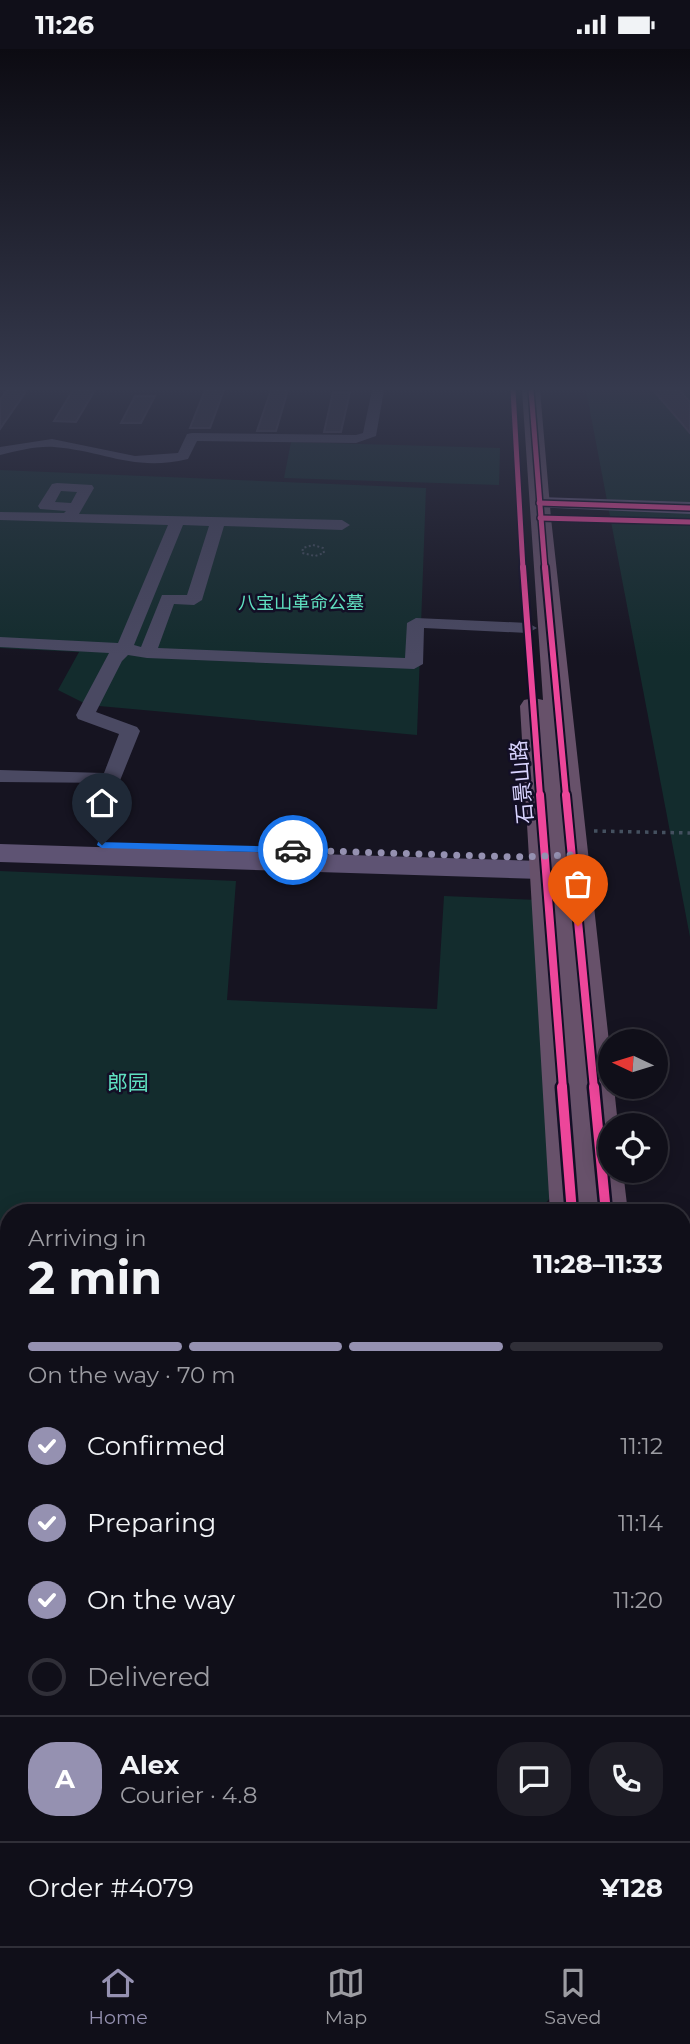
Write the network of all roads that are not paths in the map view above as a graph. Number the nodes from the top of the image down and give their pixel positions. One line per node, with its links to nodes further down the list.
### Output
1 (519, 479): 10 (highway, 石景山路)
2 (537, 479): 4 (highway, 石景山路)
3 (690, 508): 4 (main road)
4 (539, 510): 8 (main road); 17 (highway, 石景山路)
5 (0, 516): 6 (street)
6 (177, 521): 7 (street); 12 (street)
7 (218, 522): 9 (street); 13 (street)
8 (690, 522)
9 (342, 525)
10 (528, 628): 13 (street); 17 (highway, 石景山路)
11 (0, 642): 12 (street)
12 (124, 649): 13 (street); 14 (street)
13 (146, 653)
14 (0, 776)
15 (0, 842): 17 (main road)
16 (0, 853): 17 (main road)
17 (562, 856): 18 (highway, 石景山路); 19 (highway, 石景山路)
18 (572, 1204)
19 (605, 1204)

